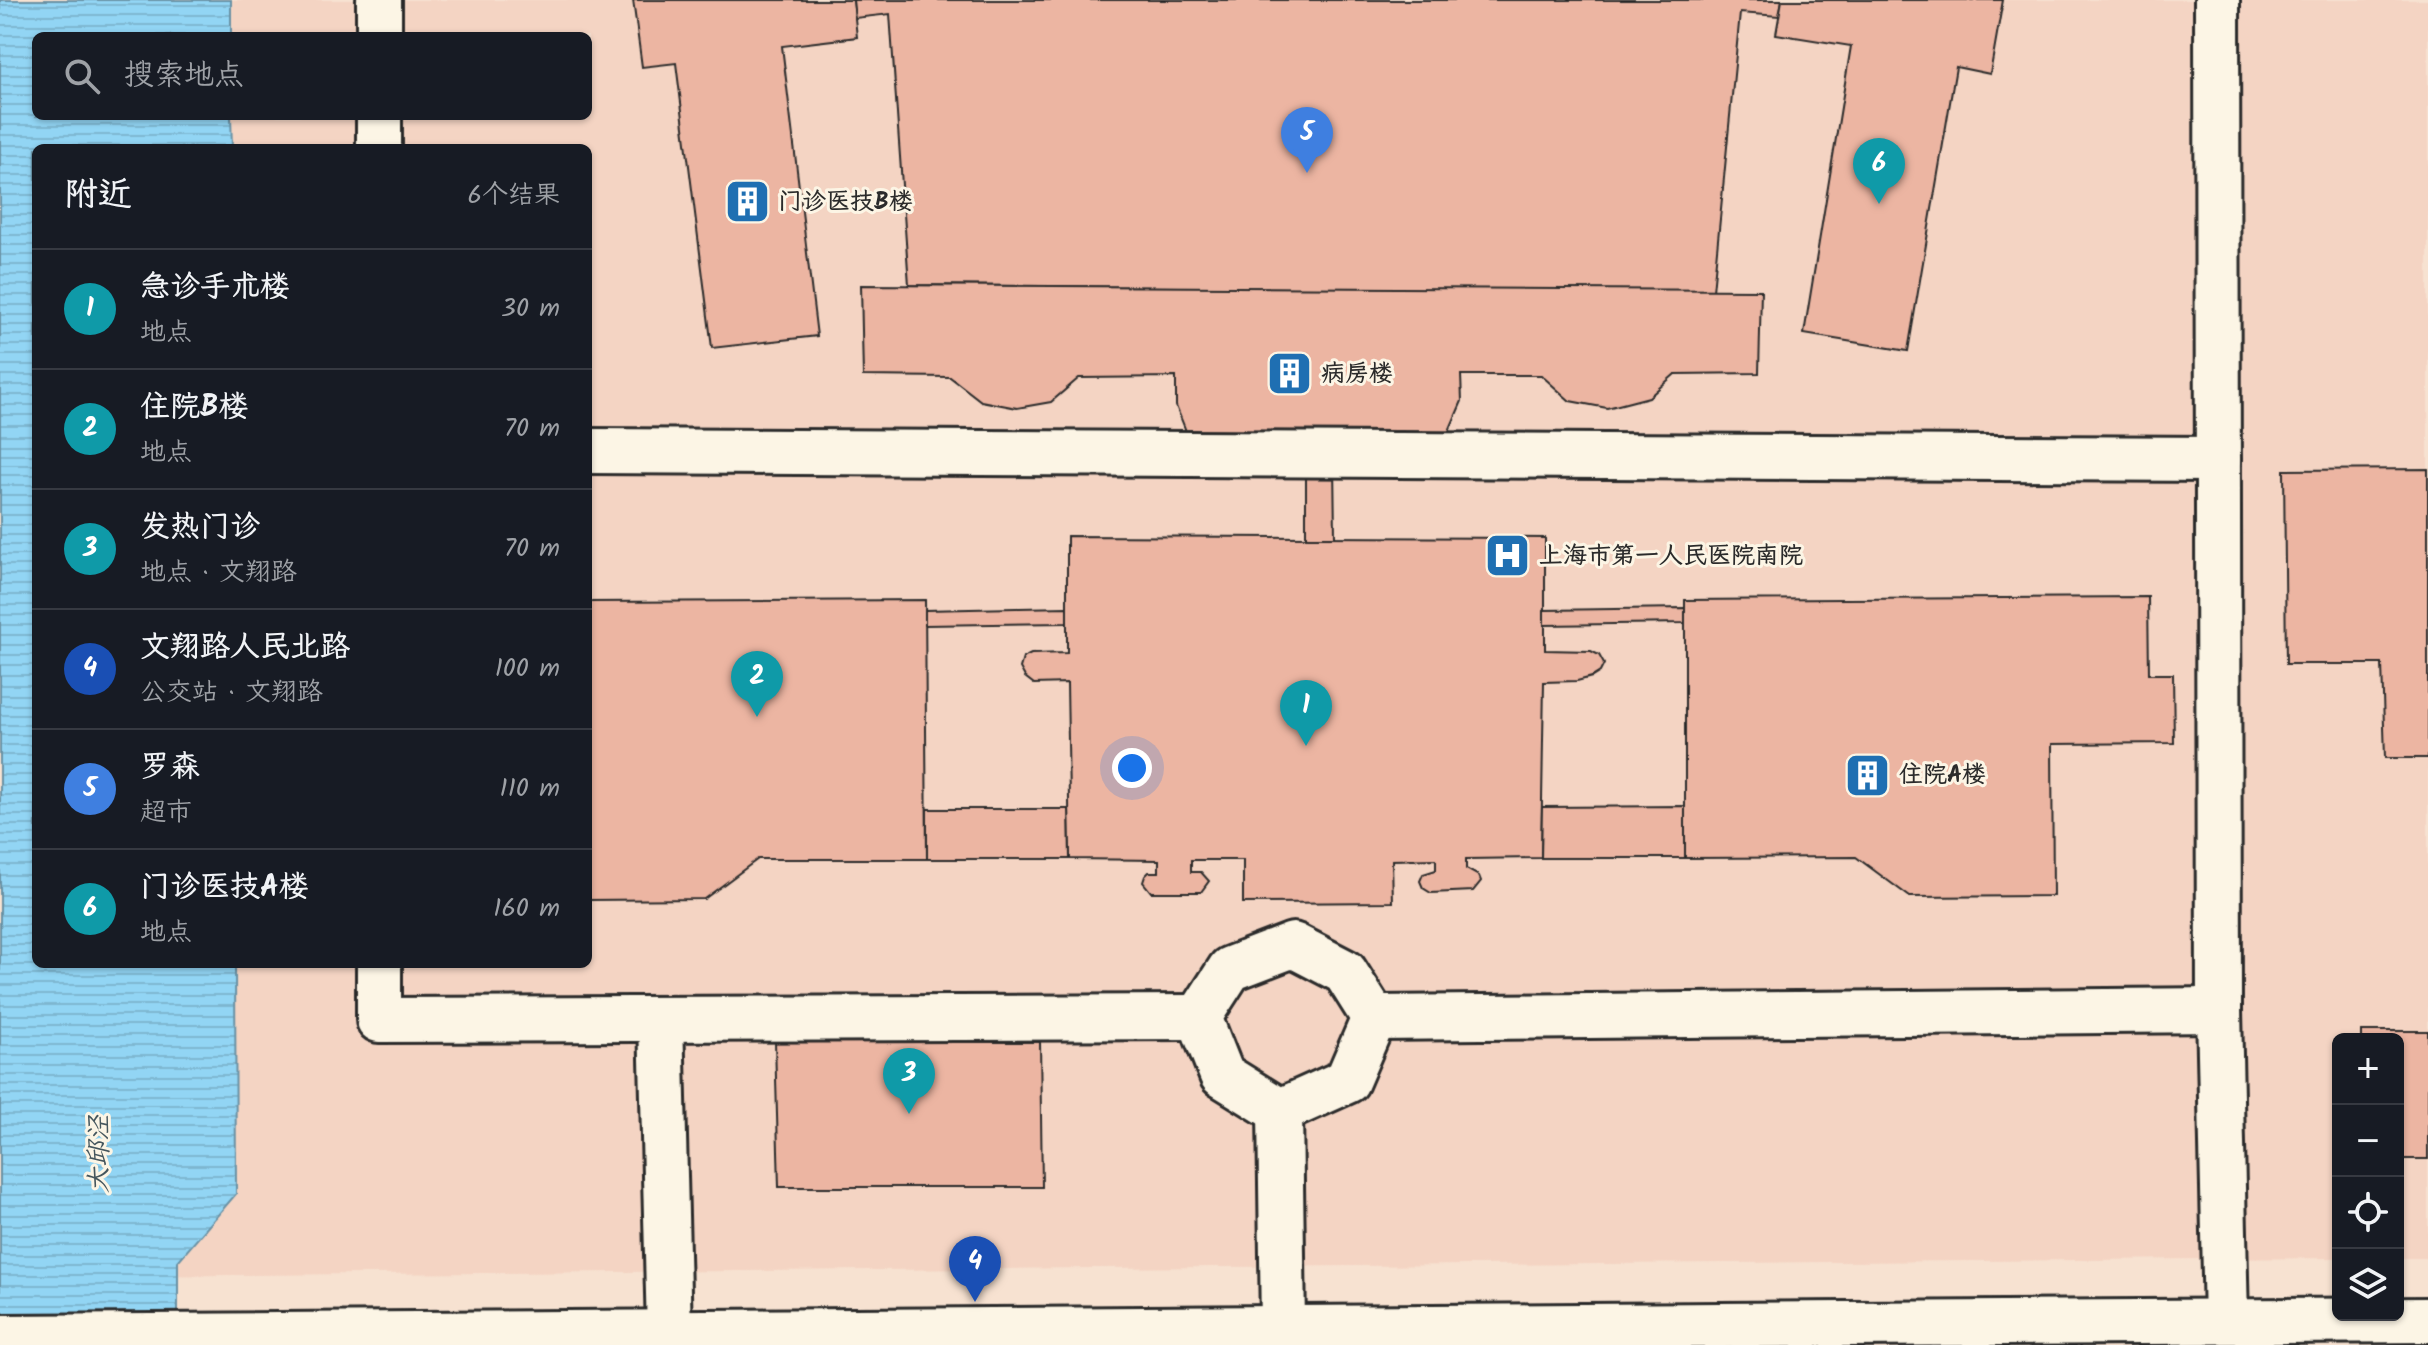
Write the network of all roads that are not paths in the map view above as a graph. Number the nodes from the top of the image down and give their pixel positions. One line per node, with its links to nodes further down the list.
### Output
1 (379, 0): 3 (main road)
2 (2217, 0): 7 (main road)
3 (379, 32)
4 (379, 120): 5 (main road)
5 (379, 144)
6 (592, 451): 7 (main road)
7 (2218, 459): 9 (main road)
8 (379, 968): 12 (main road)
9 (2219, 1010): 11 (main road); 15 (main road)
10 (1199, 1017): 11 (main road); 12 (main road); 13 (main road)
11 (1374, 1018): 13 (main road)
12 (661, 1019): 17 (main road)
13 (1280, 1111): 16 (main road)
14 (2428, 1320): 15 (main road)
15 (2226, 1321): 16 (main road)
16 (1283, 1327): 17 (main road)
17 (669, 1332): 18 (main road)
18 (8, 1337)

